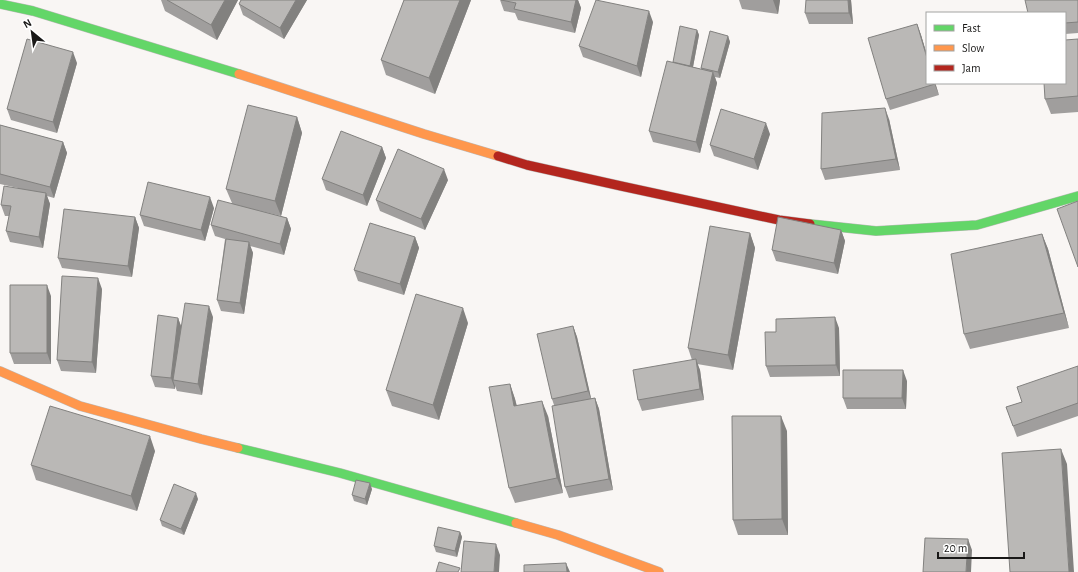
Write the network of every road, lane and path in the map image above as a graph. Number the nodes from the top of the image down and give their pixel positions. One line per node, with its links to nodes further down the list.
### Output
1 (0, 4): 2 (street)
2 (1078, 196)
3 (0, 371): 4 (street)
4 (659, 572)

